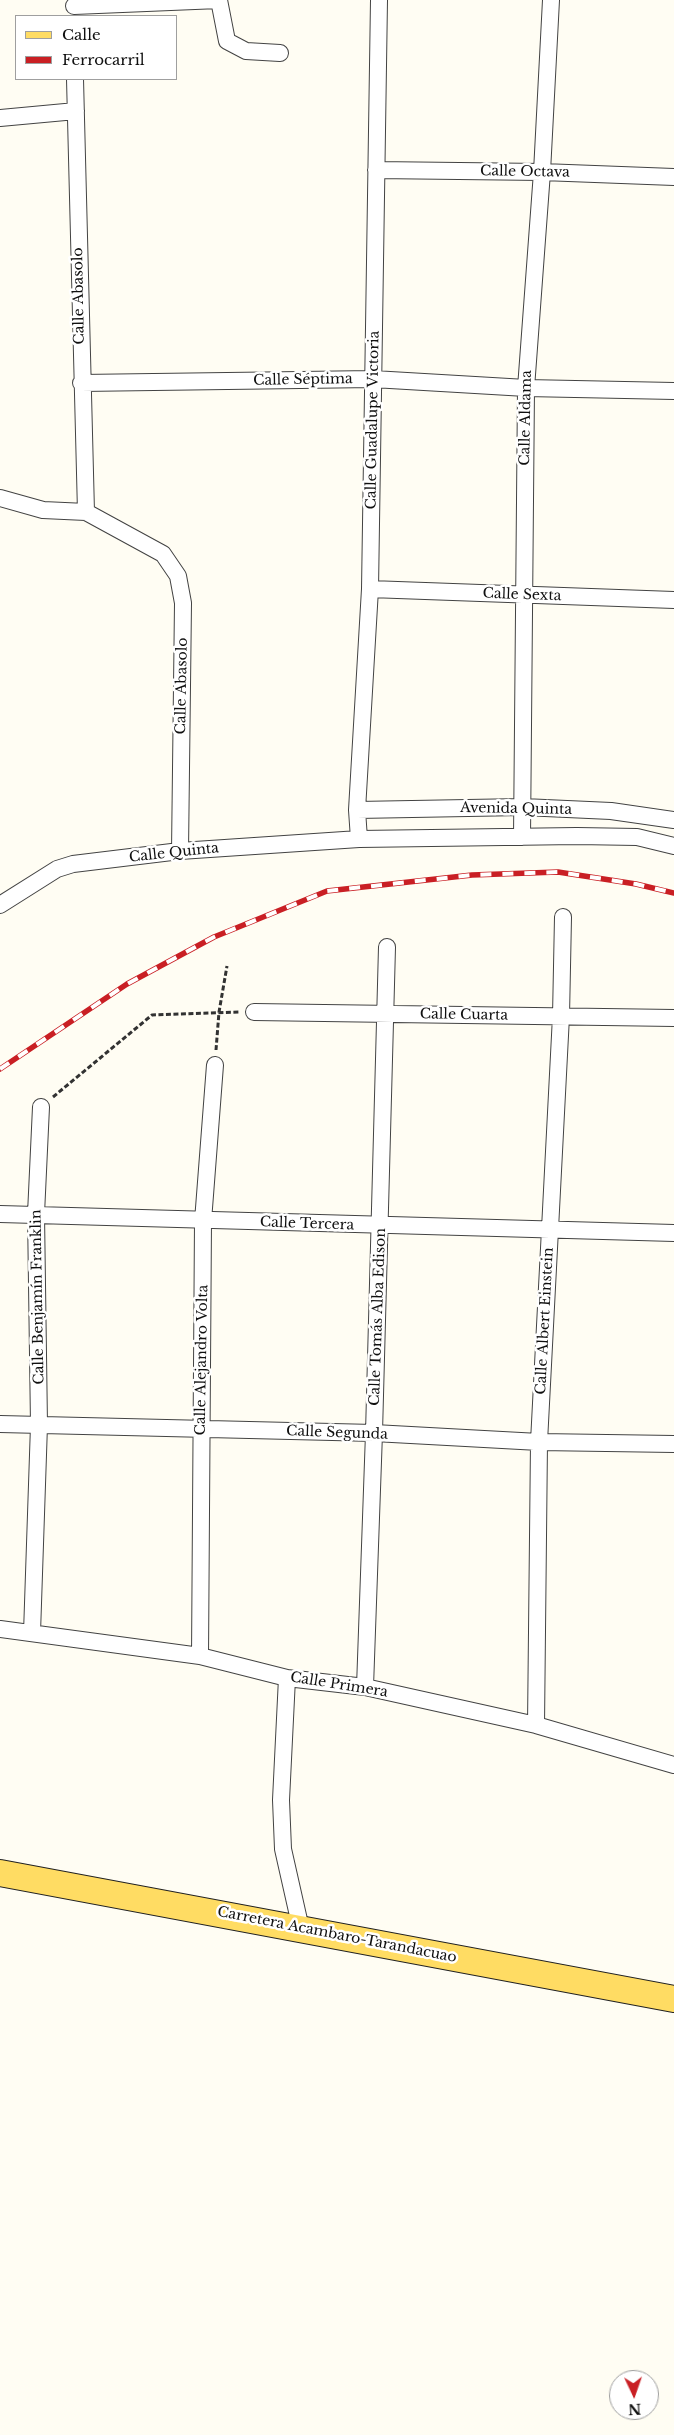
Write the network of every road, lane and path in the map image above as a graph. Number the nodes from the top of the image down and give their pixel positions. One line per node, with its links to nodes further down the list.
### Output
1 (219, 0): 4 (street); 5 (street)
2 (379, 0): 9 (street, Calle Guadalupe Victoria)
3 (551, 0): 10 (street, Calle Aldama)
4 (74, 8)
5 (280, 53)
6 (75, 80): 7 (street, Calle Abasolo)
7 (76, 111): 8 (street); 13 (street, Calle Abasolo)
8 (0, 118)
9 (376, 170): 10 (street, Calle Octava); 12 (street, Calle Guadalupe Victoria)
10 (542, 172): 11 (street, Calle Octava); 14 (street, Calle Aldama)
11 (674, 177)
12 (373, 379): 13 (street, Calle Séptima); 14 (street, Calle Séptima); 18 (street, Calle Guadalupe Victoria)
13 (81, 383): 17 (street, Calle Abasolo)
14 (526, 388): 15 (street, Calle Séptima); 19 (street, Calle Aldama)
15 (674, 392)
16 (0, 498): 17 (street, Calle Abasolo)
17 (86, 512): 27 (street, Calle Abasolo)
18 (370, 589): 19 (street, Calle Sexta); 22 (street, Calle Guadalupe Victoria)
19 (525, 595): 20 (street, Calle Sexta); 21 (street, Calle Aldama)
20 (674, 600)
21 (523, 807): 22 (street, Avenida Quinta); 23 (street, Avenida Quinta); 24 (street, Calle Aldama)
22 (358, 810): 25 (street, Calle Guadalupe Victoria)
23 (674, 820)
24 (522, 837): 25 (street, Avenida Quinta); 26 (street, Avenida Quinta)
25 (358, 839): 27 (street, Calle Quinta)
26 (674, 846)
27 (180, 851): 28 (street, Calle Quinta)
28 (1, 902)
29 (563, 916): 35 (street, Calle Albert Einstein)
30 (387, 947): 34 (street, Calle Tomás Alba Edison)
31 (227, 966): 32 (path)
32 (219, 1012): 33 (path); 37 (path); 38 (path)
33 (254, 1012): 34 (street, Calle Cuarta)
34 (387, 1014): 35 (street, Calle Cuarta); 42 (street, Calle Tomás Alba Edison)
35 (561, 1016): 36 (street, Calle Cuarta); 43 (street, Calle Albert Einstein)
36 (674, 1018)
37 (215, 1065): 41 (street, Calle Alejandro Volta)
38 (41, 1107): 40 (street, Calle Benjamín Franklin)
39 (0, 1214): 40 (street, Calle Tercera)
40 (36, 1214): 41 (street, Calle Tercera); 46 (street, Calle Benjamín Franklin)
41 (203, 1221): 42 (street, Calle Tercera); 47 (street, Calle Alejandro Volta)
42 (380, 1226): 43 (street, Calle Tercera); 48 (street, Calle Tomás Alba Edison)
43 (549, 1231): 44 (street, Calle Tercera); 49 (street, Calle Albert Einstein)
44 (674, 1233)
45 (0, 1424): 46 (street, Calle Segunda)
46 (39, 1425): 47 (street, Calle Segunda); 52 (street, Calle Benjamín Franklin)
47 (201, 1429): 48 (street, Calle Segunda); 53 (street, Calle Alejandro Volta)
48 (374, 1433): 49 (street, Calle Segunda); 55 (street, Calle Tomás Alba Edison)
49 (539, 1442): 50 (street, Calle Segunda); 56 (street, Calle Albert Einstein)
50 (674, 1444)
51 (0, 1628): 52 (street, Calle Primera)
52 (32, 1633): 53 (street, Calle Primera)
53 (200, 1656): 54 (street, Calle Primera)
54 (287, 1678): 55 (street, Calle Primera); 59 (street)
55 (365, 1687): 56 (street, Calle Primera)
56 (536, 1725): 57 (street, Calle Primera)
57 (674, 1765)
58 (0, 1873): 59 (main road, Carretera Acambaro-Tarandacuao)
59 (301, 1929): 60 (main road, Carretera Acambaro-Tarandacuao)
60 (674, 1999)

